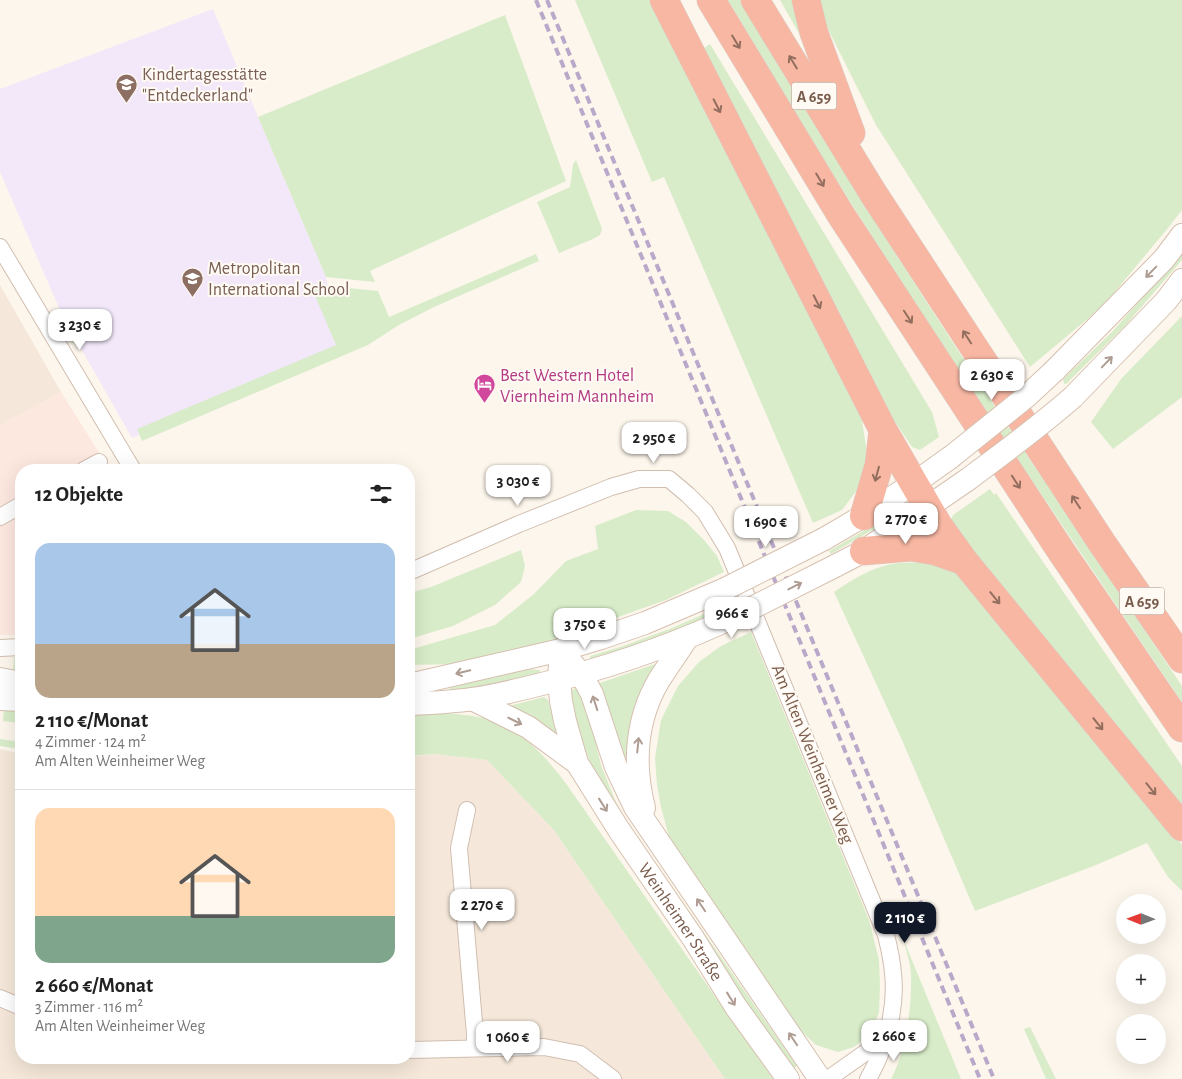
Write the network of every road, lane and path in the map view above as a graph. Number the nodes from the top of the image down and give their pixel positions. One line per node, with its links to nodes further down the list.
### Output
1 (664, 0): 9 (highway, one-way to 9)
2 (711, 0): 35 (highway, A 659, one-way to 35)
3 (755, 0): 5 (highway, A 659, one-way to 3)
4 (806, 0): 5 (highway)
5 (873, 193): 25 (highway, A 659, one-way to 5)
6 (1182, 235): 13 (main road, one-way to 13, bridge)
7 (0, 247): 12 (street)
8 (1182, 280): 14 (main road, one-way to 8, bridge)
9 (883, 430): 13 (highway); 16 (highway, one-way to 16)
10 (99, 462): 11 (street)
11 (95, 464)
12 (130, 464)
13 (913, 484): 14 (highway); 16 (main road)
14 (928, 507): 18 (main road); 19 (highway)
15 (15, 508): 17 (street)
16 (864, 516): 24 (main road, bridge)
17 (0, 517)
18 (864, 550): 19 (highway); 21 (main road, one-way to 18, bridge)
19 (964, 561): 38 (highway, one-way to 38)
20 (415, 569): 42 (street, Am Alten Weinheimer Weg)
21 (687, 638): 26 (main road); 39 (main road, Weinheimer Straße, one-way to 21)
22 (15, 647): 23 (street)
23 (0, 648)
24 (561, 650): 26 (main road, Weinheimer Straße); 28 (main road, Weinheimer Straße); 30 (main road, one-way to 30)
25 (1182, 659)
26 (581, 674): 28 (main road); 39 (main road, Weinheimer Straße, one-way to 26)
27 (0, 679): 29 (main road)
28 (559, 680): 32 (main road); 36 (main road, Weinheimer Straße)
29 (15, 682)
30 (415, 684)
31 (0, 699): 33 (main road)
32 (472, 699): 34 (main road); 36 (main road, Weinheimer Straße, one-way to 36)
33 (15, 700)
34 (415, 704)
35 (1182, 728)
36 (577, 763): 46 (main road, Weinheimer Straße, one-way to 46)
37 (467, 810): 43 (street)
38 (1182, 827)
39 (648, 828): 47 (main road, Weinheimer Straße, one-way to 39)
40 (0, 998): 41 (street)
41 (15, 1005)
42 (888, 1031): 48 (street); 49 (street, Am Alten Weinheimer Weg)
43 (475, 1048): 44 (street); 45 (street)
44 (415, 1050)
45 (613, 1079)
46 (788, 1079)
47 (820, 1079)
48 (828, 1079)
49 (868, 1079)

